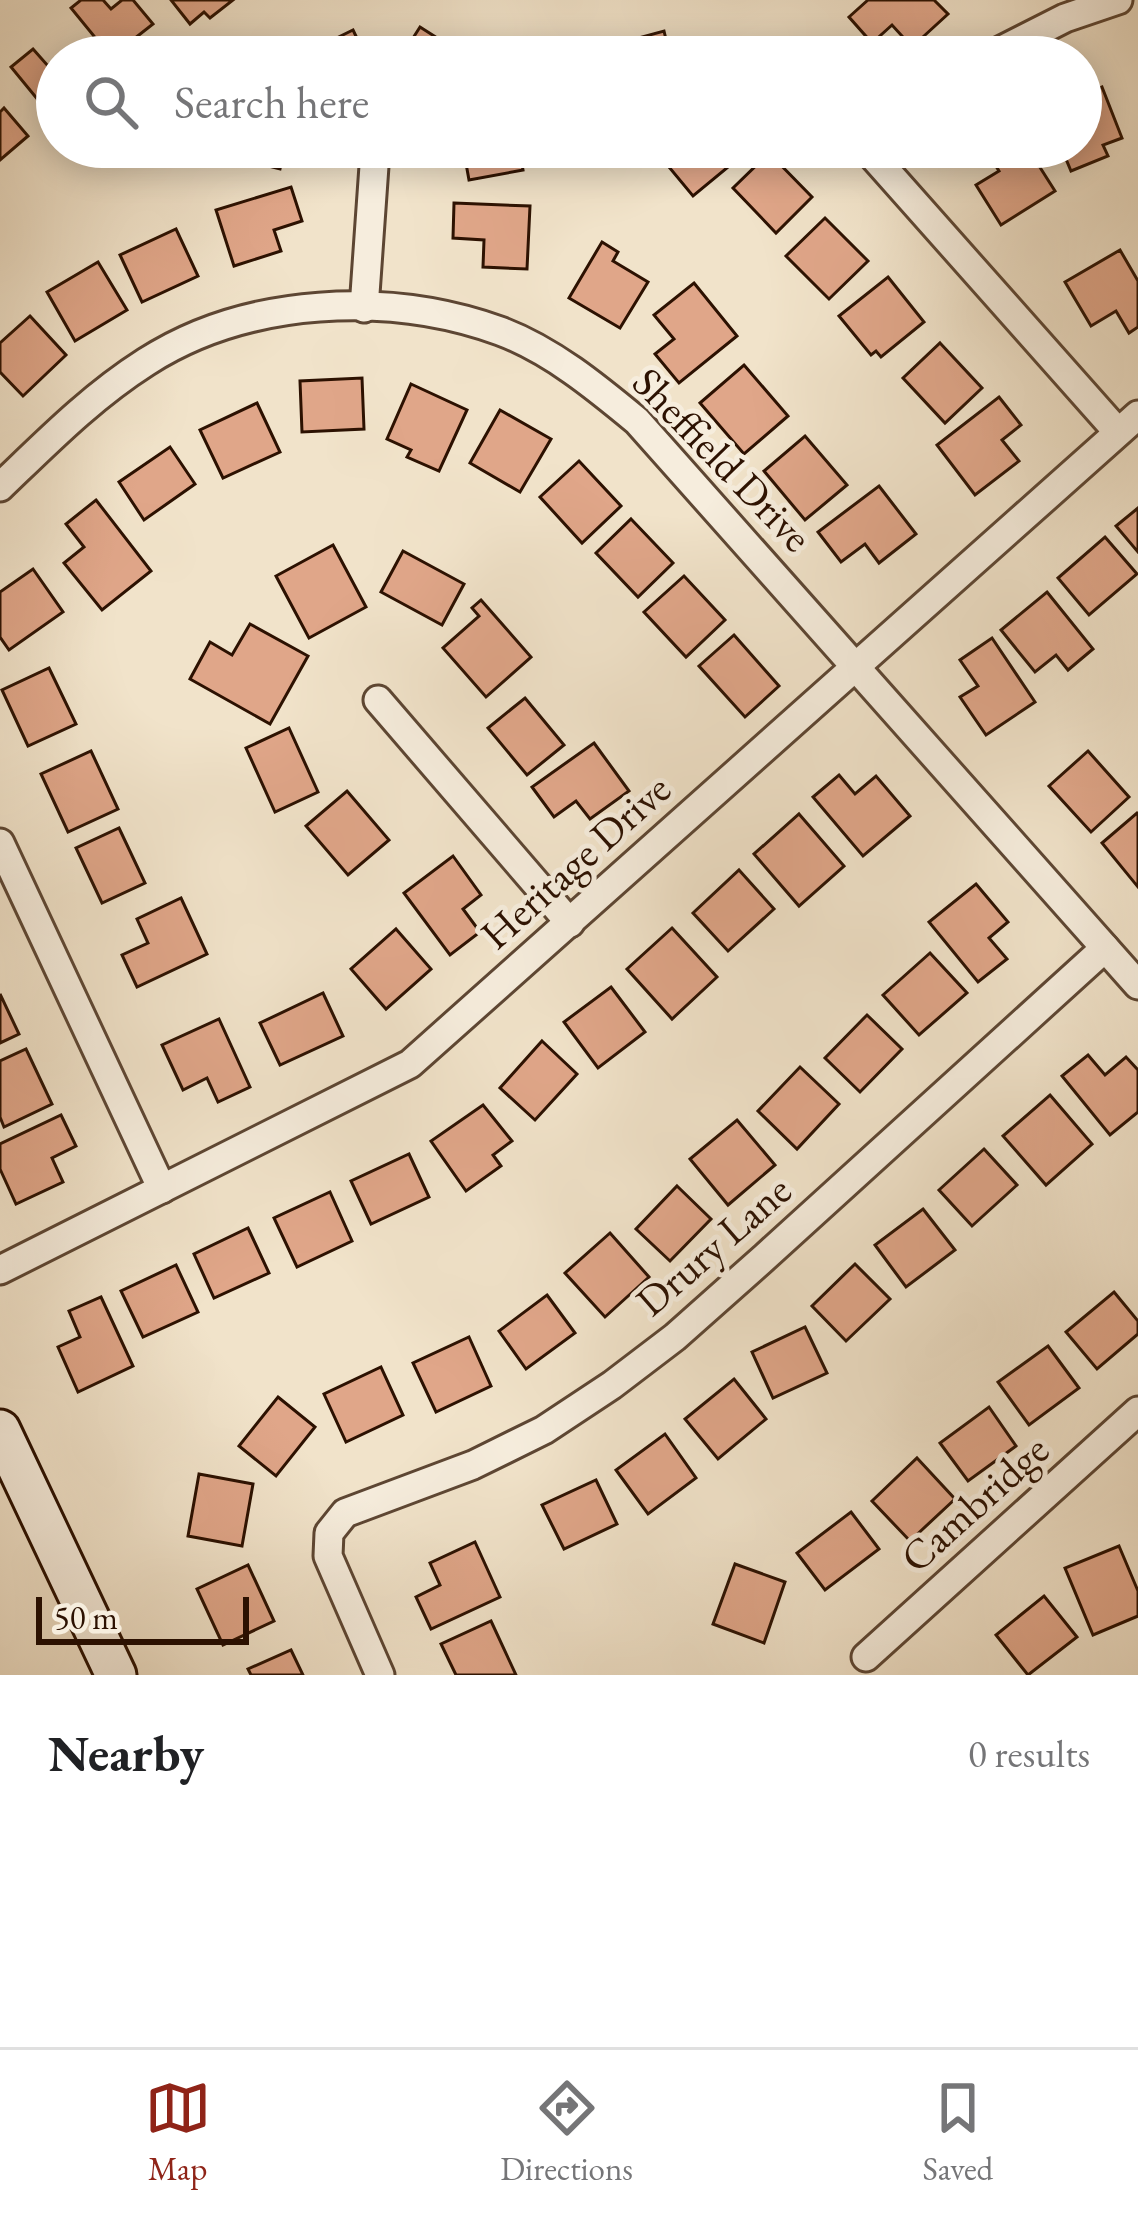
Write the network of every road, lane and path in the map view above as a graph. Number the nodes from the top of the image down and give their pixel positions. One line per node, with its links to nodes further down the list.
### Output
1 (1118, 0): 2 (street)
2 (1029, 36)
3 (374, 168): 5 (street)
4 (891, 168): 6 (street)
5 (364, 308): 7 (street, Sheffield Drive); 8 (street, Sheffield Drive)
6 (1128, 423): 8 (street, Heritage Drive)
7 (0, 487)
8 (858, 666): 11 (street, Heritage Drive); 12 (street, Sheffield Drive)
9 (378, 700): 11 (street)
10 (0, 843): 14 (street)
11 (569, 923): 14 (street, Heritage Drive)
12 (1105, 949): 13 (street, Sheffield Drive); 20 (street, Drury Lane)
13 (1138, 985)
14 (161, 1189): 15 (street, Heritage Drive)
15 (0, 1270)
16 (1138, 1411): 18 (street, Cambridge)
17 (0, 1430): 19 (main road)
18 (866, 1657)
19 (116, 1675)
20 (380, 1675)

